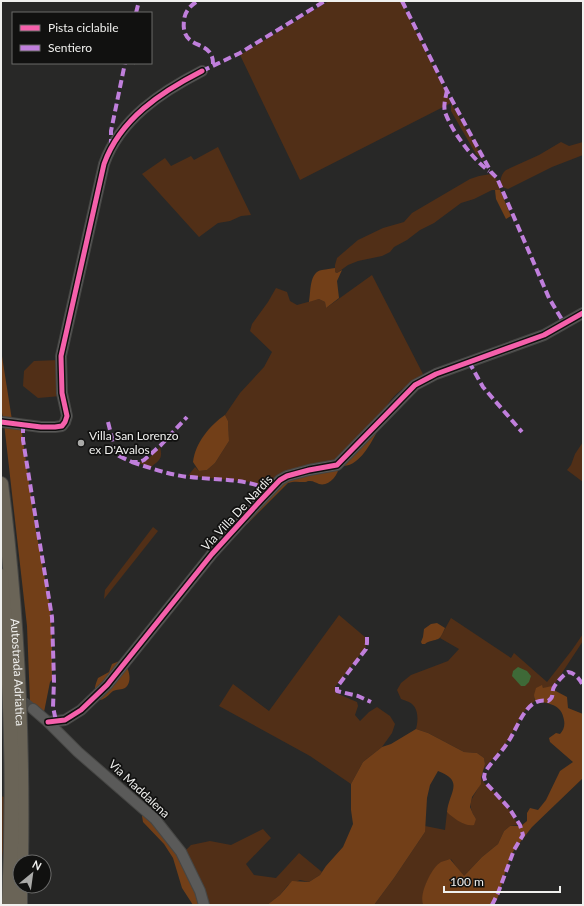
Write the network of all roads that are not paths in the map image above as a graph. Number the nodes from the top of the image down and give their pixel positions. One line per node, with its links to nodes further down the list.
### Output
1 (202, 71): 3 (street)
2 (583, 313): 7 (street, Via Villa De Nardis)
3 (3, 422)
4 (1, 484): 8 (highway, Autostrada Adriatica)
5 (1, 576): 10 (highway, Autostrada Adriatica)
6 (33, 709): 7 (street, Via Maddalena)
7 (48, 722): 12 (street, Via Maddalena)
8 (21, 854)
9 (20, 894): 11 (highway)
10 (9, 905)
11 (20, 905)
12 (204, 905)

